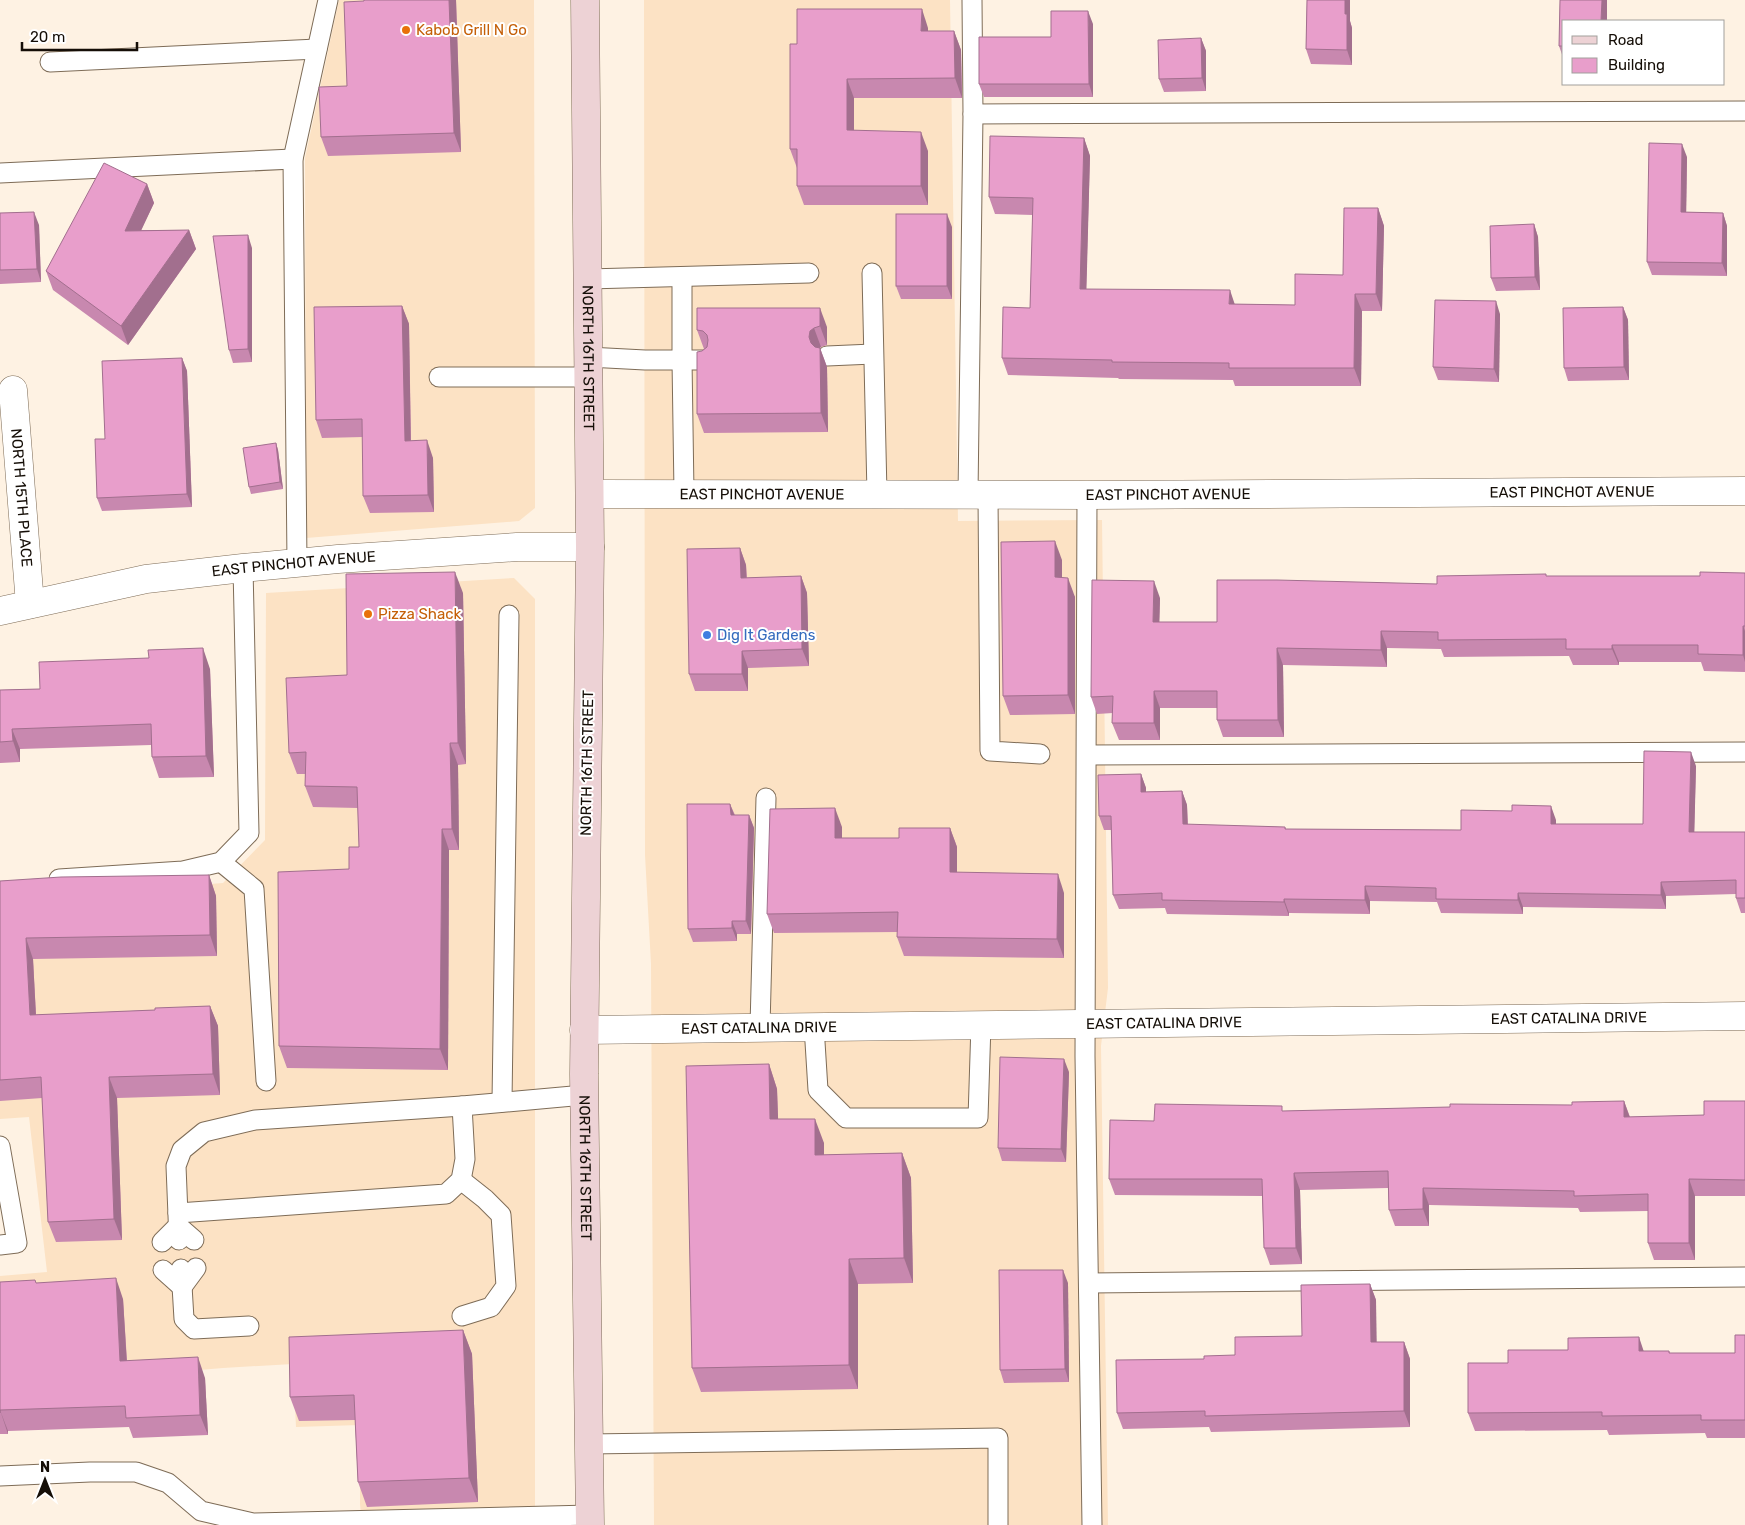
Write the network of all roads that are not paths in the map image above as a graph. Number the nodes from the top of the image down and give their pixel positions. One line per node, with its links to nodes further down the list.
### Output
1 (328, 0): 4 (lane)
2 (585, 0): 13 (main road, NORTH 16TH STREET)
3 (972, 0): 7 (lane)
4 (316, 50): 5 (lane); 8 (lane)
5 (50, 62)
6 (1745, 111): 7 (lane)
7 (973, 114): 25 (lane)
8 (294, 159): 9 (lane); 28 (lane)
9 (0, 173)
10 (809, 273): 12 (lane)
11 (872, 273): 14 (lane)
12 (682, 277): 13 (lane); 16 (lane)
13 (588, 280): 18 (main road, NORTH 16TH STREET)
14 (873, 354): 15 (lane); 24 (lane)
15 (827, 356)
16 (682, 360): 17 (lane); 18 (lane); 22 (lane)
17 (704, 360)
18 (589, 367): 19 (lane); 23 (main road, NORTH 16TH STREET)
19 (439, 377)
20 (13, 390): 30 (street, NORTH 15TH PLACE)
21 (1745, 491): 26 (street, EAST PINCHOT AVENUE)
22 (684, 493): 23 (street, EAST PINCHOT AVENUE); 24 (street, EAST PINCHOT AVENUE)
23 (590, 494): 27 (main road, NORTH 16TH STREET)
24 (876, 494): 25 (street, EAST PINCHOT AVENUE)
25 (978, 495): 26 (street, EAST PINCHOT AVENUE); 34 (lane)
26 (1088, 495): 35 (lane)
27 (590, 547): 28 (street, EAST PINCHOT AVENUE); 44 (main road, NORTH 16TH STREET)
28 (297, 563): 29 (street, EAST PINCHOT AVENUE)
29 (243, 568): 30 (street, EAST PINCHOT AVENUE); 37 (lane)
30 (30, 604): 31 (street, EAST PINCHOT AVENUE)
31 (0, 611)
32 (509, 615): 47 (lane)
33 (1745, 752): 35 (lane)
34 (1040, 754)
35 (1087, 755): 40 (lane)
36 (766, 798): 43 (lane)
37 (221, 862): 38 (lane); 45 (lane)
38 (39, 880)
39 (1745, 1016): 40 (street, EAST CATALINA DRIVE)
40 (1085, 1023): 41 (street, EAST CATALINA DRIVE); 54 (lane)
41 (982, 1024): 42 (street, EAST CATALINA DRIVE); 42 (lane)
42 (814, 1026): 43 (street, EAST CATALINA DRIVE)
43 (760, 1027): 44 (street, EAST CATALINA DRIVE)
44 (584, 1030): 46 (main road, NORTH 16TH STREET)
45 (266, 1081)
46 (584, 1095): 47 (lane); 57 (main road, NORTH 16TH STREET)
47 (502, 1102): 48 (lane)
48 (462, 1106): 50 (lane); 50 (lane)
49 (0, 1146): 51 (lane)
50 (460, 1180): 55 (lane)
51 (0, 1245)
52 (180, 1273): 56 (lane)
53 (1745, 1278): 54 (lane)
54 (1089, 1283): 61 (lane)
55 (462, 1316)
56 (248, 1326)
57 (589, 1444): 59 (main road, NORTH 16TH STREET); 60 (lane)
58 (0, 1476): 59 (lane)
59 (590, 1520)
60 (998, 1525)
61 (1092, 1525)

